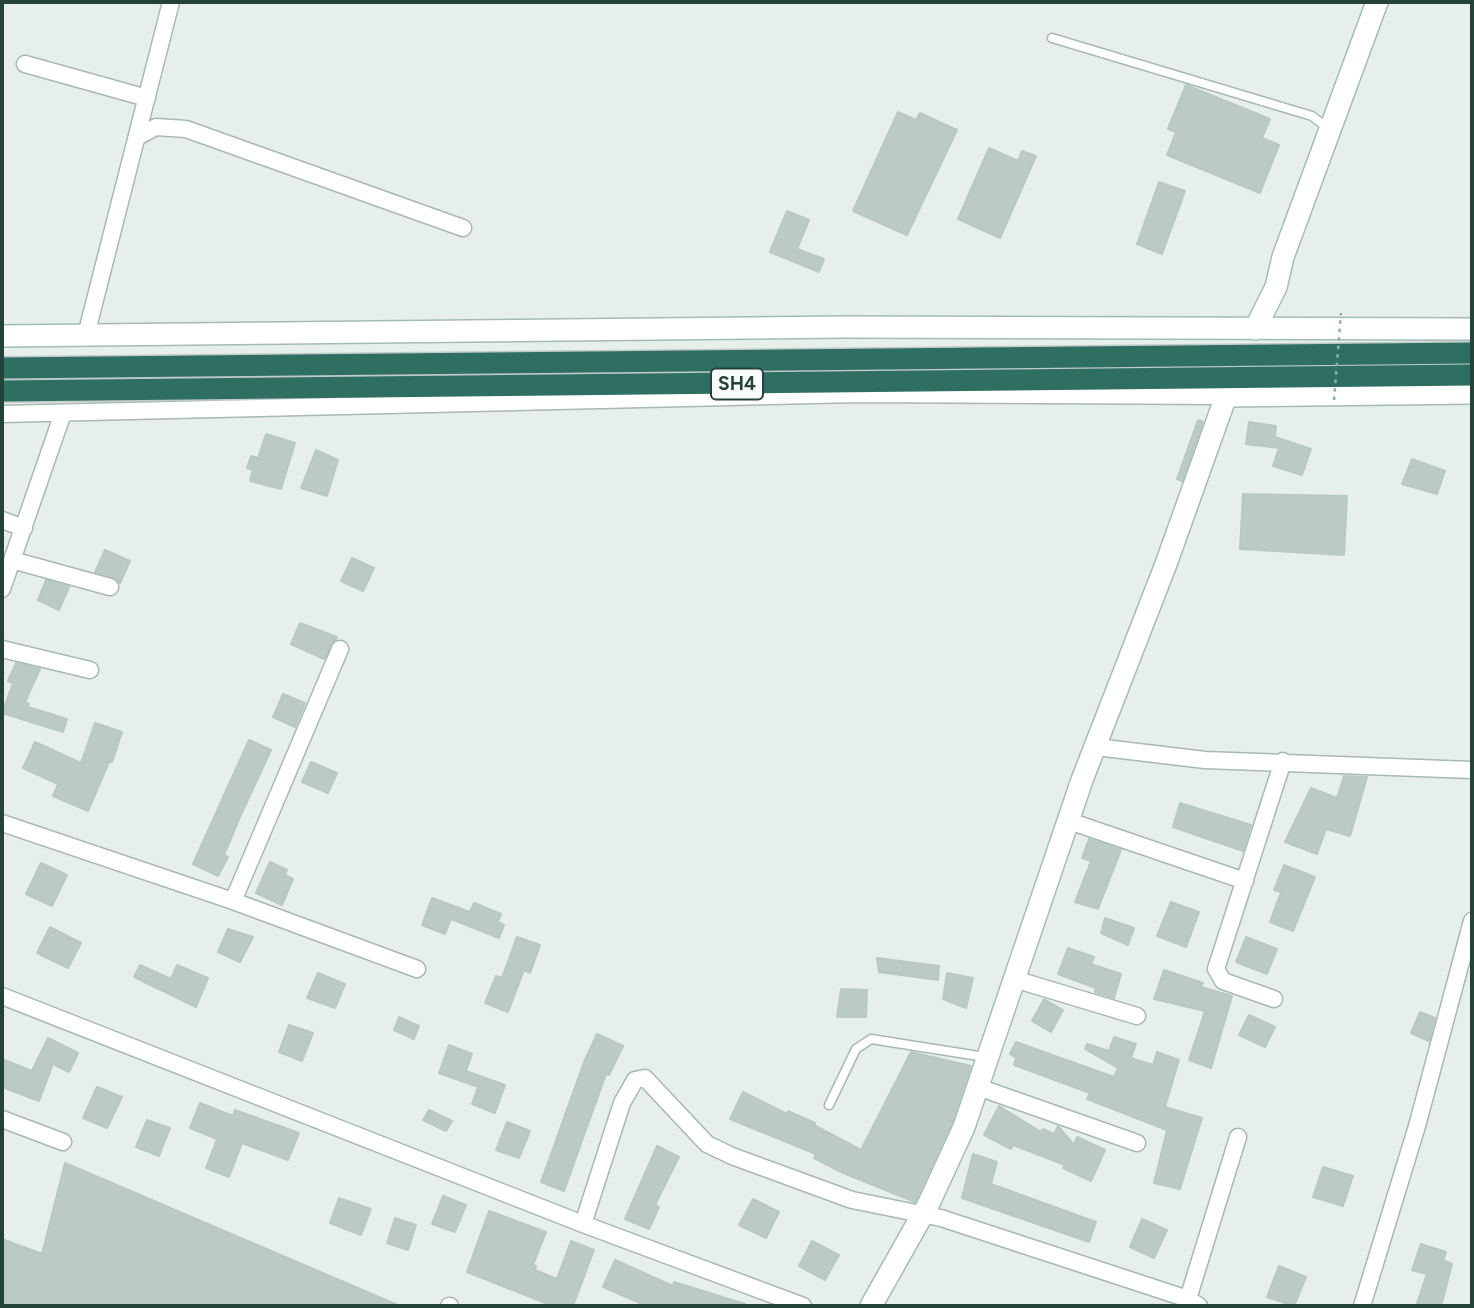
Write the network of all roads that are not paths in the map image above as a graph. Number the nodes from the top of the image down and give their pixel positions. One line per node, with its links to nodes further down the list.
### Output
1 (171, 2): 5 (street)
2 (1377, 2): 6 (street)
3 (1052, 38): 6 (lane)
4 (25, 64): 5 (street)
5 (140, 97): 7 (street)
6 (1329, 129): 9 (street)
7 (137, 137): 8 (street); 11 (street)
8 (463, 228)
9 (1255, 329): 10 (street); 11 (street)
10 (1472, 329)
11 (86, 335): 12 (street)
12 (2, 336)
13 (1472, 353): 14 (highway, SH4)
14 (2, 368)
15 (1472, 375): 16 (highway, SH4)
16 (2, 391)
17 (1472, 393): 18 (street)
18 (1226, 396): 19 (street); 29 (street)
19 (63, 413): 20 (street); 22 (street)
20 (2, 414)
21 (2, 520): 22 (street)
22 (24, 528): 23 (street)
23 (12, 560): 24 (street); 25 (street)
24 (110, 587)
25 (2, 589)
26 (2, 649): 28 (street)
27 (340, 649): 35 (street)
28 (90, 670)
29 (1096, 747): 30 (street); 32 (street)
30 (1283, 761): 31 (street); 34 (street)
31 (1472, 770)
32 (1069, 821): 34 (street); 38 (street)
33 (2, 823): 35 (street)
34 (1245, 881): 40 (street)
35 (233, 901): 37 (street)
36 (1472, 921): 54 (street)
37 (417, 969)
38 (1014, 979): 41 (street); 42 (street)
39 (2, 996): 50 (street)
40 (1274, 999)
41 (1137, 1016)
42 (988, 1057): 43 (street); 44 (lane)
43 (978, 1087): 48 (street); 49 (street)
44 (829, 1105)
45 (2, 1119): 47 (street)
46 (1238, 1137): 51 (street)
47 (63, 1142)
48 (1137, 1143)
49 (921, 1216): 50 (street); 51 (street); 53 (street)
50 (583, 1224): 52 (street)
51 (1193, 1302)
52 (803, 1306)
53 (871, 1306)
54 (1362, 1306)

